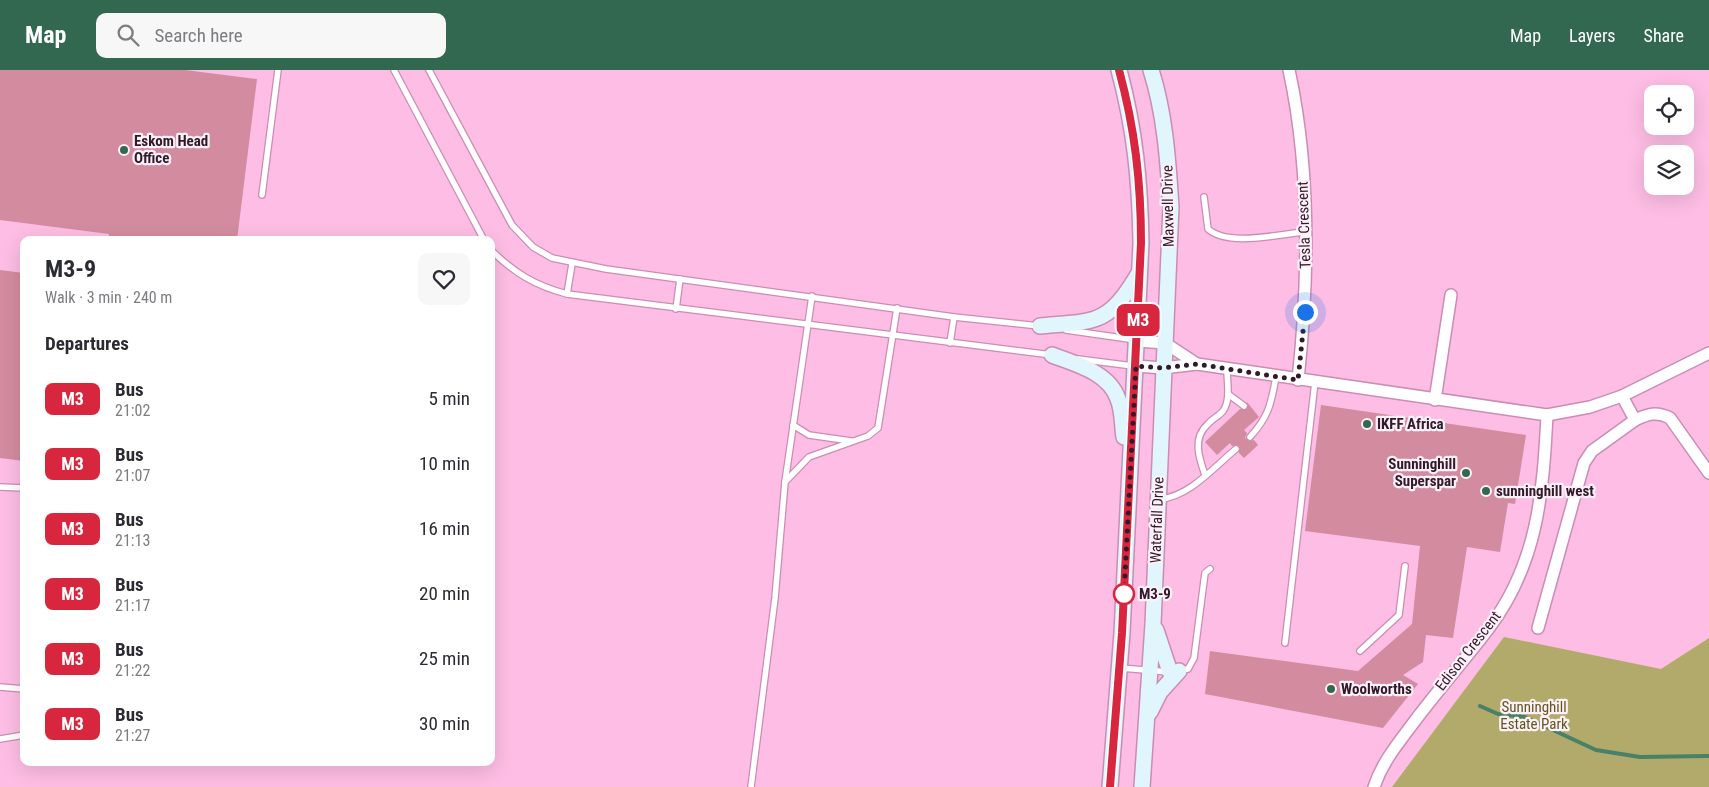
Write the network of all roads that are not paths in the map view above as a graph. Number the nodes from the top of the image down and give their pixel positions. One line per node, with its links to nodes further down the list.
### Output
1 (278, 70): 7 (lane)
2 (394, 70): 10 (lane)
3 (429, 70): 12 (lane)
4 (1119, 70): 13 (main road, Maxwell Drive)
5 (1151, 70): 26 (main road, Maxwell Drive)
6 (1289, 70): 9 (street, Tesla Crescent)
7 (262, 195)
8 (1204, 197): 9 (lane)
9 (1305, 232): 34 (street, Tesla Crescent)
10 (482, 236)
11 (495, 254): 15 (lane)
12 (572, 264): 14 (lane); 15 (lane)
13 (1140, 271): 22 (main road); 24 (main road, Maxwell Drive)
14 (680, 279): 17 (lane); 19 (lane)
15 (567, 294): 19 (lane)
16 (1452, 295): 38 (street)
17 (812, 296): 18 (lane); 21 (lane)
18 (897, 308): 20 (lane); 23 (lane)
19 (676, 309): 21 (lane)
20 (954, 316): 22 (lane); 25 (lane)
21 (809, 326): 23 (lane); 44 (lane)
22 (1040, 326): 24 (lane)
23 (893, 336): 25 (lane); 46 (lane)
24 (1137, 341): 26 (street); 30 (main road, Waterfall Drive)
25 (950, 342): 28 (lane)
26 (1165, 343): 29 (street); 31 (main road, Waterfall Drive)
27 (1709, 353): 37 (street)
28 (1052, 355): 30 (lane); 48 (main road)
29 (1197, 364): 31 (street); 32 (street)
30 (1136, 366): 31 (street); 48 (main road, Waterfall Drive)
31 (1163, 368): 54 (main road, Waterfall Drive)
32 (1227, 368): 33 (street); 36 (lane)
33 (1276, 377): 34 (street); 43 (lane)
34 (1298, 380): 35 (street)
35 (1315, 382): 38 (street); 59 (lane)
36 (1228, 394): 39 (lane); 50 (lane)
37 (1622, 396): 40 (street); 42 (street)
38 (1435, 400): 40 (street)
39 (1244, 406)
40 (1547, 415): 72 (street, Edison Crescent)
41 (1258, 418): 43 (lane)
42 (1635, 420): 49 (street); 58 (street)
43 (1263, 422): 45 (lane)
44 (793, 425): 46 (lane); 51 (lane)
45 (1250, 436)
46 (854, 441): 51 (lane)
47 (1236, 449): 50 (lane)
48 (1130, 468): 61 (main road, Waterfall Drive)
49 (1709, 473)
50 (1205, 475): 54 (lane)
51 (785, 482): 69 (lane)
52 (0, 487): 53 (lane)
53 (20, 488)
54 (1158, 499): 57 (main road, Waterfall Drive)
55 (1405, 566): 60 (lane)
56 (1210, 570): 63 (lane)
57 (1153, 624): 62 (main road, Waterfall Drive); 63 (main road)
58 (1538, 628)
59 (1285, 643)
60 (1360, 651)
61 (1119, 668): 62 (lane); 70 (main road, Waterfall Drive)
62 (1149, 671): 63 (lane); 66 (main road, Waterfall Drive)
63 (1175, 671): 66 (main road)
64 (0, 687): 65 (lane)
65 (20, 689)
66 (1147, 720): 71 (main road, Waterfall Drive)
67 (20, 736): 68 (lane)
68 (0, 739)
69 (751, 787)
70 (1110, 787)
71 (1142, 787)
72 (1374, 787)

